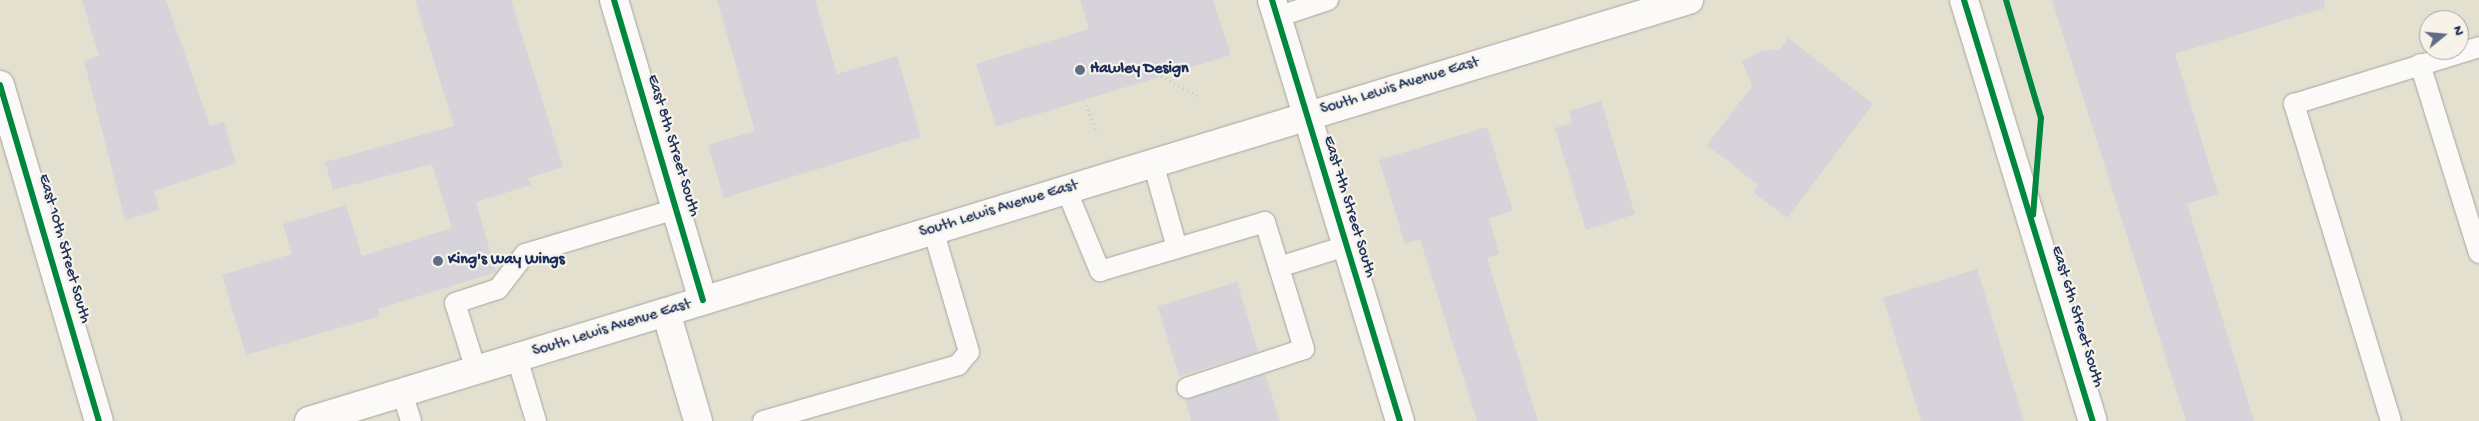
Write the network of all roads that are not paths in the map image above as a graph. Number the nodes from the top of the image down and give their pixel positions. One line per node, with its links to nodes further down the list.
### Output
1 (614, 0): 12 (street, East 8th Street South)
2 (1328, 0): 5 (lane)
3 (1689, 0): 9 (street, South Lewis Avenue East)
4 (1964, 0): 31 (street, East 6th Street South)
5 (1274, 9): 9 (street, East 7th Street South)
6 (2479, 46): 7 (lane)
7 (2420, 64): 16 (lane); 32 (lane)
8 (0, 85): 24 (street, East 10th Street South)
9 (1306, 116): 10 (street, South Lewis Avenue East); 14 (street, East 7th Street South)
10 (1152, 163): 11 (street, South Lewis Avenue East); 15 (lane)
11 (1066, 190): 13 (street, South Lewis Avenue East); 15 (lane)
12 (676, 209): 18 (street, East 8th Street South); 21 (lane)
13 (933, 230): 18 (street, South Lewis Avenue East); 29 (lane)
14 (1346, 246): 17 (lane); 30 (street, East 7th Street South)
15 (1177, 248): 17 (lane)
16 (2479, 253)
17 (1279, 267): 22 (lane)
18 (703, 300): 19 (street, South Lewis Avenue East)
19 (666, 312): 20 (street, South Lewis Avenue East); 28 (street)
20 (517, 358): 21 (street, South Lewis Avenue East); 27 (lane)
21 (476, 370): 23 (street, South Lewis Avenue East)
22 (1187, 388)
23 (402, 393): 25 (street, South Lewis Avenue East); 26 (lane)
24 (99, 421)
25 (309, 421)
26 (411, 421)
27 (536, 421)
28 (698, 421)
29 (763, 421)
30 (1400, 421)
31 (2093, 421)
32 (2390, 421)

